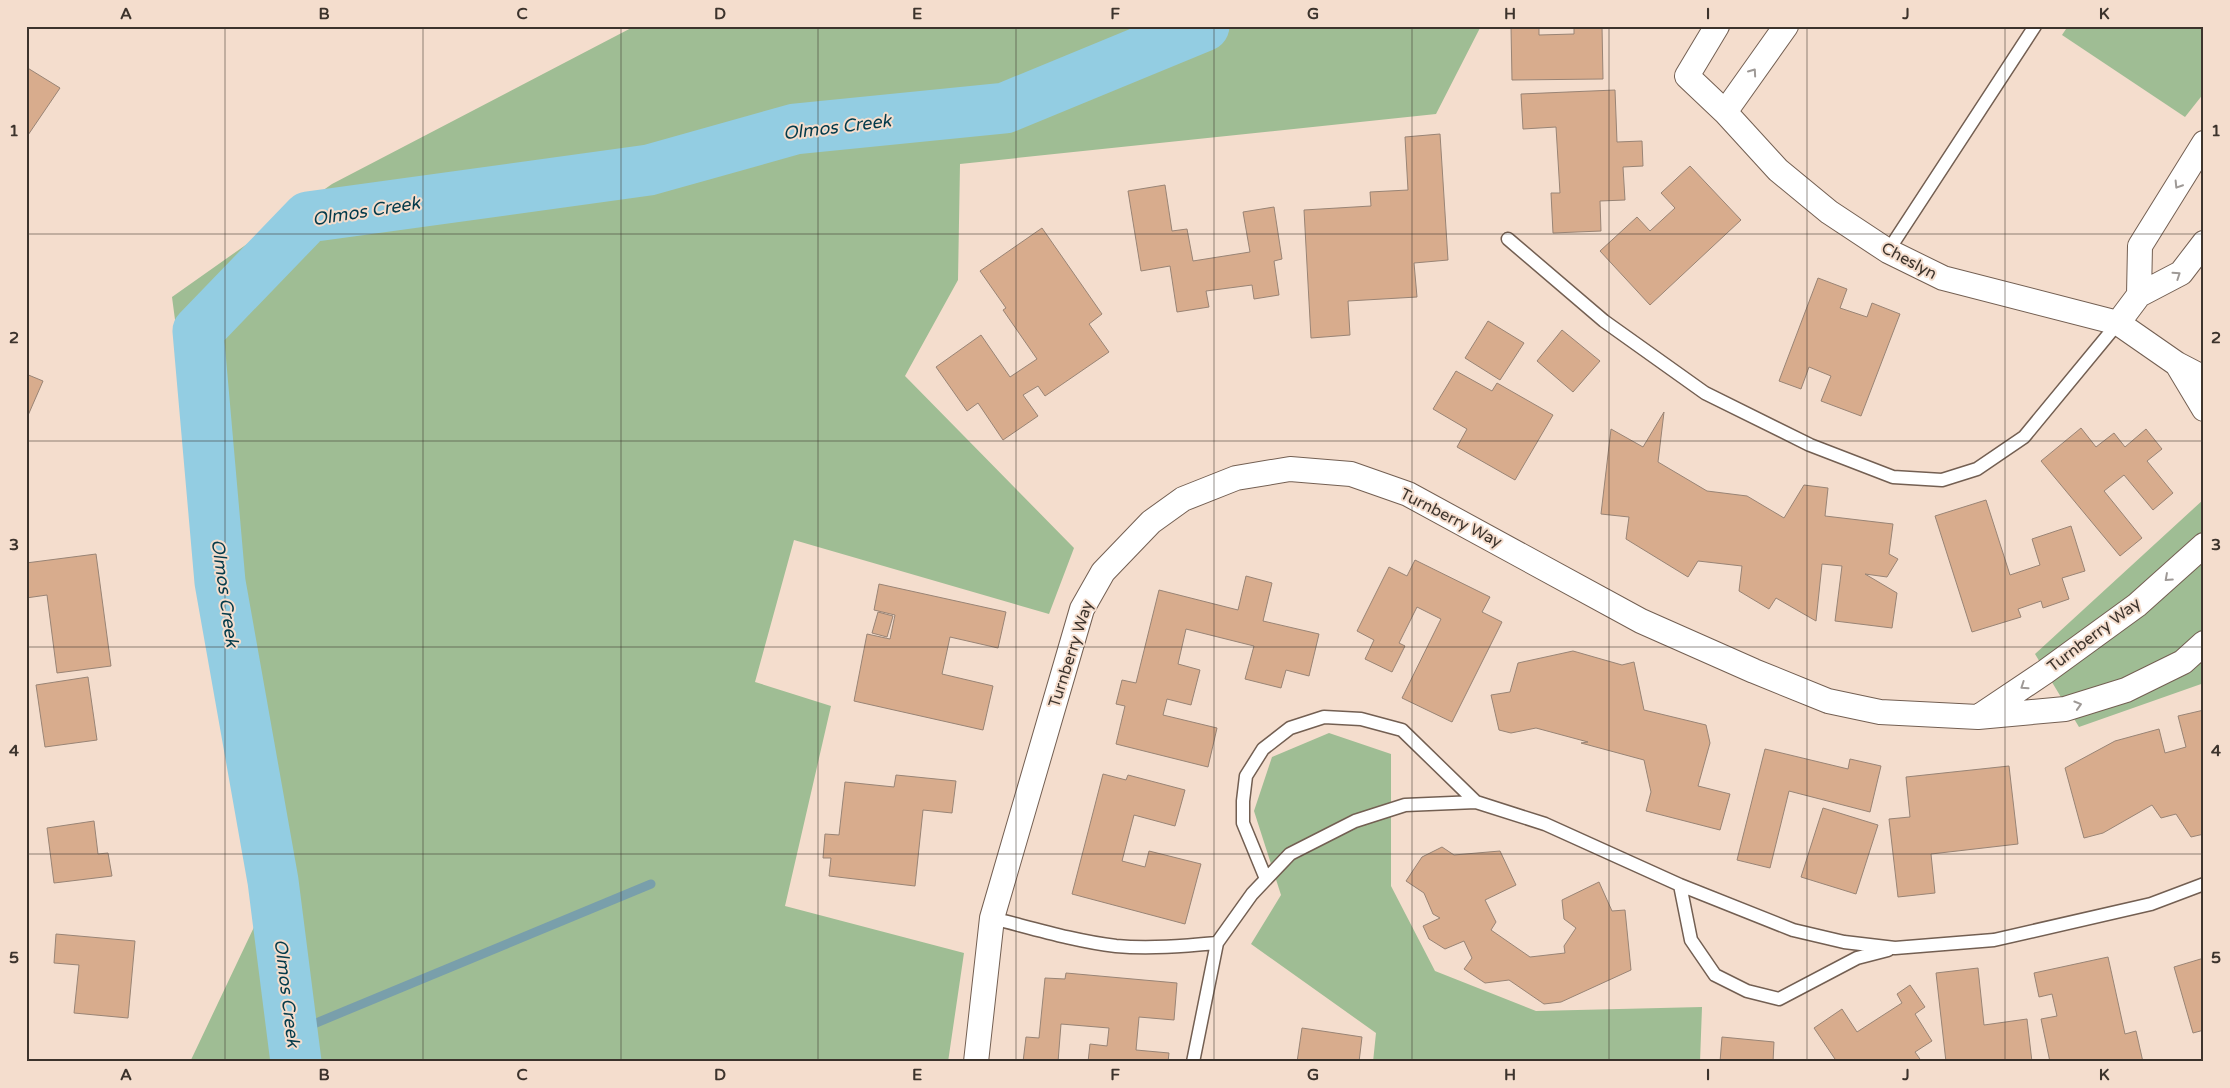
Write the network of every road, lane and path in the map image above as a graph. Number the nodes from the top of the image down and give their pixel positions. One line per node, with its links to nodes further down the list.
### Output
1 (1717, 26): 4 (street, Cheslyn)
2 (1786, 26): 4 (street, one-way to 2)
3 (2036, 26): 8 (lane)
4 (1725, 112): 8 (street, Cheslyn)
5 (2204, 143): 9 (street, one-way to 9)
6 (1508, 239): 10 (lane)
7 (2204, 243): 9 (street, one-way to 7)
8 (1888, 251): 10 (street, Cheslyn)
9 (2139, 295): 10 (street)
10 (2118, 323): 11 (street, Cheslyn)
11 (2177, 364): 12 (street, Cheslyn); 13 (street, Cheslyn)
12 (2204, 378)
13 (2204, 409)
14 (2204, 545): 16 (street, Turnberry Way, one-way to 16)
15 (2204, 643): 16 (street, Turnberry Way, one-way to 15)
16 (1978, 717): 21 (street, Turnberry Way)
17 (1476, 802): 18 (lane); 18 (lane); 20 (lane)
18 (1266, 879): 22 (lane)
19 (2204, 884): 23 (lane)
20 (1680, 885): 23 (lane); 23 (lane)
21 (992, 918): 22 (lane); 24 (street, Turnberry Way)
22 (1217, 943): 25 (lane)
23 (1895, 948)
24 (976, 1062)
25 (1193, 1062)

